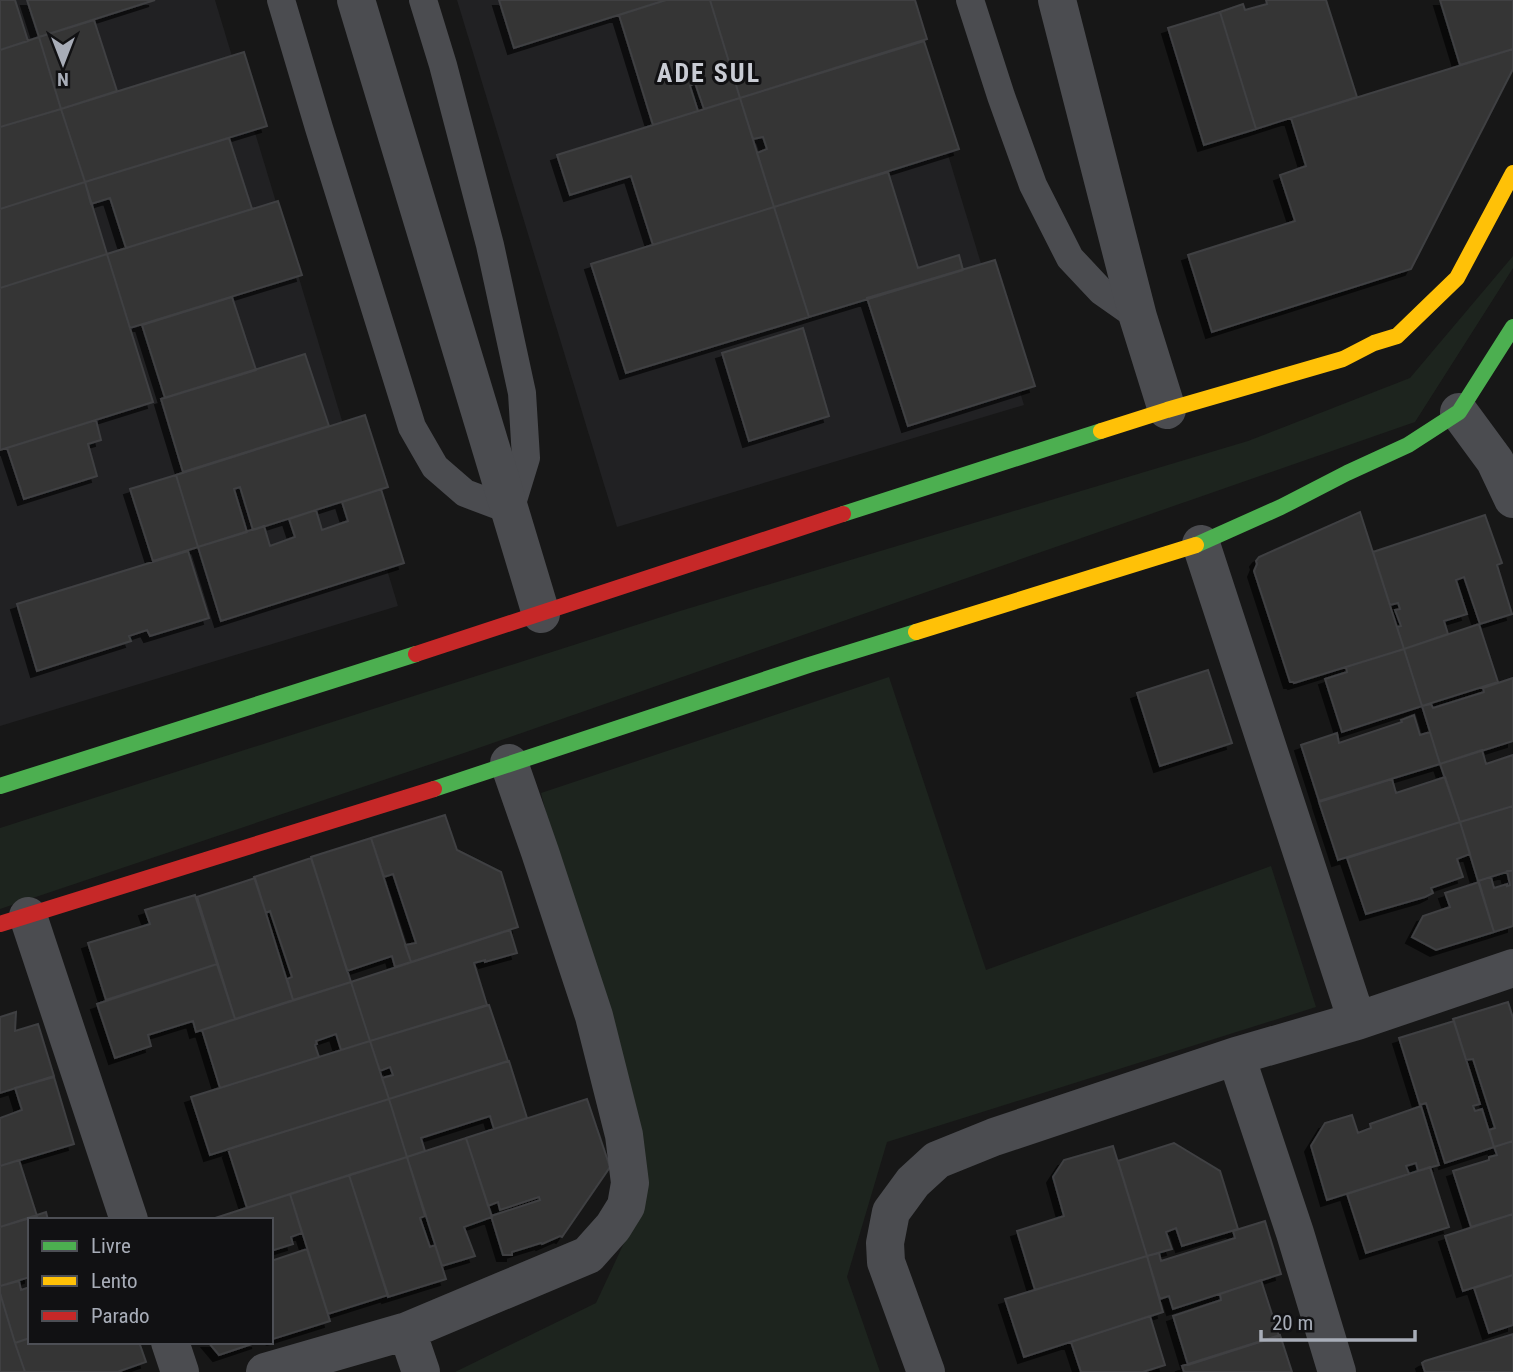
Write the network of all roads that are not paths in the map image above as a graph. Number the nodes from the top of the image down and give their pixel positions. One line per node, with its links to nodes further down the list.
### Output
1 (281, 0): 12 (lane)
2 (356, 0): 12 (street)
3 (423, 0): 12 (lane)
4 (970, 0): 7 (lane)
5 (1057, 0): 7 (street)
6 (1513, 173): 9 (street)
7 (1138, 317): 9 (street)
8 (1513, 327): 10 (street)
9 (1167, 410): 14 (street)
10 (1459, 412): 11 (street); 13 (street)
11 (1513, 499)
12 (510, 510): 14 (street)
13 (1202, 544): 15 (street); 19 (street)
14 (541, 614): 16 (street)
15 (509, 763): 17 (street); 22 (street)
16 (0, 786)
17 (14, 920): 21 (street)
18 (1513, 968): 19 (street)
19 (1357, 1021): 20 (street)
20 (1236, 1056): 27 (street); 28 (street)
21 (128, 1218)
22 (407, 1331): 25 (street); 26 (street)
23 (171, 1344): 24 (street)
24 (180, 1372)
25 (265, 1372)
26 (421, 1372)
27 (926, 1372)
28 (1337, 1372)

